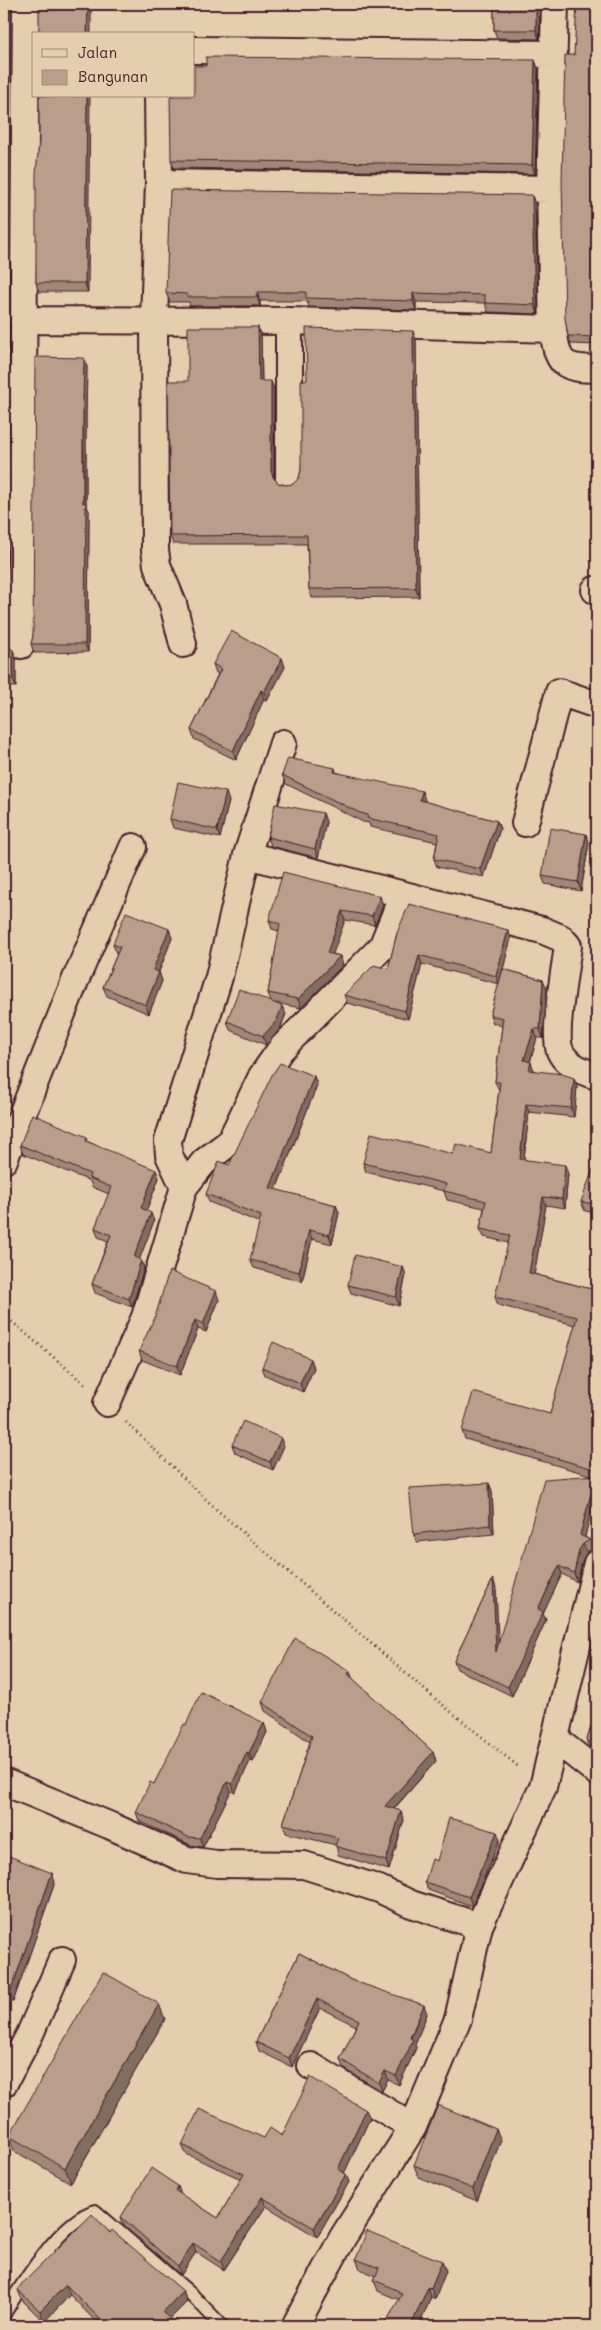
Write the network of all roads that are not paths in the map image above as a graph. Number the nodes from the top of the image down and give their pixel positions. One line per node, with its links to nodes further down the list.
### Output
1 (26, 4): 6 (street)
2 (555, 4): 4 (street)
3 (195, 50): 4 (street)
4 (554, 54): 8 (street)
5 (158, 98): 7 (street)
6 (14, 175): 9 (street)
7 (159, 183): 8 (street); 10 (street)
8 (550, 189): 12 (street)
9 (17, 309): 10 (street); 14 (street)
10 (154, 319): 11 (street); 18 (street)
11 (290, 321): 12 (street); 15 (street)
12 (552, 329): 13 (street)
13 (597, 370)
14 (13, 438): 16 (street)
15 (289, 479)
16 (12, 569): 17 (street)
17 (21, 644)
18 (183, 644)
19 (597, 705): 21 (street)
20 (283, 743): 23 (street)
21 (525, 823)
22 (133, 847): 26 (street)
23 (247, 855): 24 (street); 27 (street)
24 (403, 895): 25 (street); 27 (street)
25 (597, 1076)
26 (4, 1160)
27 (184, 1187): 28 (street)
28 (107, 1403)
29 (597, 1563): 30 (street)
30 (555, 1739): 31 (street); 33 (street)
31 (597, 1772)
32 (4, 1782): 33 (street)
33 (479, 1926): 37 (street)
34 (62, 1960): 36 (street)
35 (311, 2066): 37 (street)
36 (4, 2083)
37 (413, 2127): 40 (street)
38 (4, 2314): 39 (lane)
39 (222, 2326)
40 (296, 2326)

